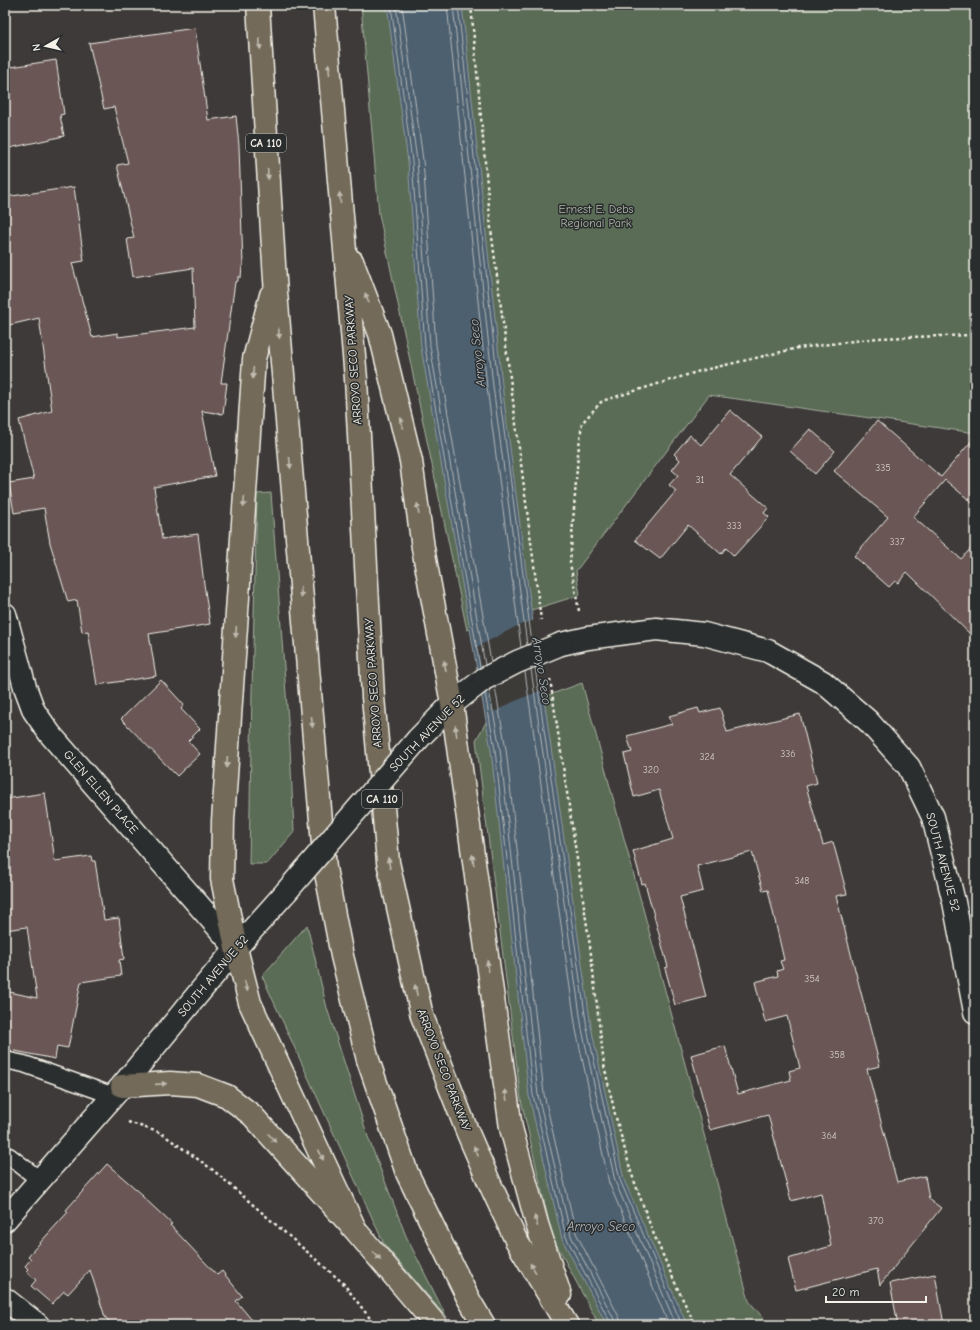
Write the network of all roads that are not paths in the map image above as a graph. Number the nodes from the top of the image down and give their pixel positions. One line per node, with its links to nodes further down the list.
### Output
1 (258, 5): 4 (highway, CA 110, one-way to 4)
2 (324, 5): 3 (highway, ARROYO SECO PARKWAY / CA 110, one-way to 2)
3 (343, 237): 6 (highway, one-way to 3); 19 (highway, ARROYO SECO PARKWAY / CA 110, one-way to 3)
4 (275, 280): 7 (highway, one-way to 7); 18 (highway, CA 110, one-way to 18)
5 (5, 614): 7 (street, GLEN ELLEN PLACE)
6 (452, 704): 7 (street, SOUTH AVENUE 52, bridge); 8 (street, SOUTH AVENUE 52, bridge); 19 (highway, one-way to 6)
7 (236, 948): 10 (street, SOUTH AVENUE 52); 14 (highway, one-way to 14)
8 (975, 1012)
9 (5, 1060): 10 (lane)
10 (112, 1098): 12 (street, SOUTH AVENUE 52); 14 (highway, one-way to 14)
11 (5, 1156): 12 (lane)
12 (40, 1180): 13 (street, SOUTH AVENUE 52)
13 (5, 1220)
14 (356, 1231): 17 (highway, one-way to 17)
15 (5, 1299): 16 (street)
16 (38, 1325)
17 (436, 1325)
18 (484, 1325)
19 (568, 1325)

